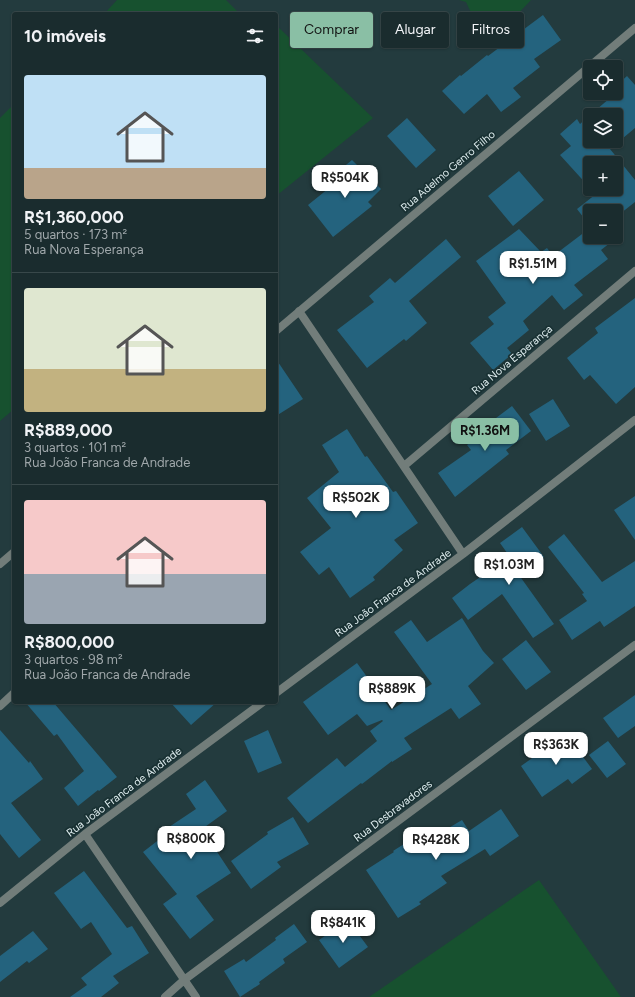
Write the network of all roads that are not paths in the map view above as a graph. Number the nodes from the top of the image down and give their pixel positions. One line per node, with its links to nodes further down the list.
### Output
1 (634, 32): 3 (street, Rua Adelmo Genro Filho)
2 (635, 271): 6 (street, Rua Nova Esperança)
3 (299, 311): 4 (street, Rua Adelmo Genro Filho); 6 (street)
4 (278, 329)
5 (635, 420): 8 (street, Rua João Franca de Andrade)
6 (404, 466): 8 (street)
7 (12, 554): 9 (street)
8 (463, 554): 11 (street, Rua João Franca de Andrade)
9 (0, 564)
10 (635, 645): 17 (street, Rua Desbravadores)
11 (278, 692)
12 (12, 695): 14 (street)
13 (260, 704): 15 (street, Rua João Franca de Andrade)
14 (0, 706)
15 (85, 834): 16 (street, Rua João Franca de Andrade); 17 (street)
16 (0, 903)
17 (184, 980): 18 (street, Rua Desbravadores); 19 (street)
18 (165, 997)
19 (196, 997)

